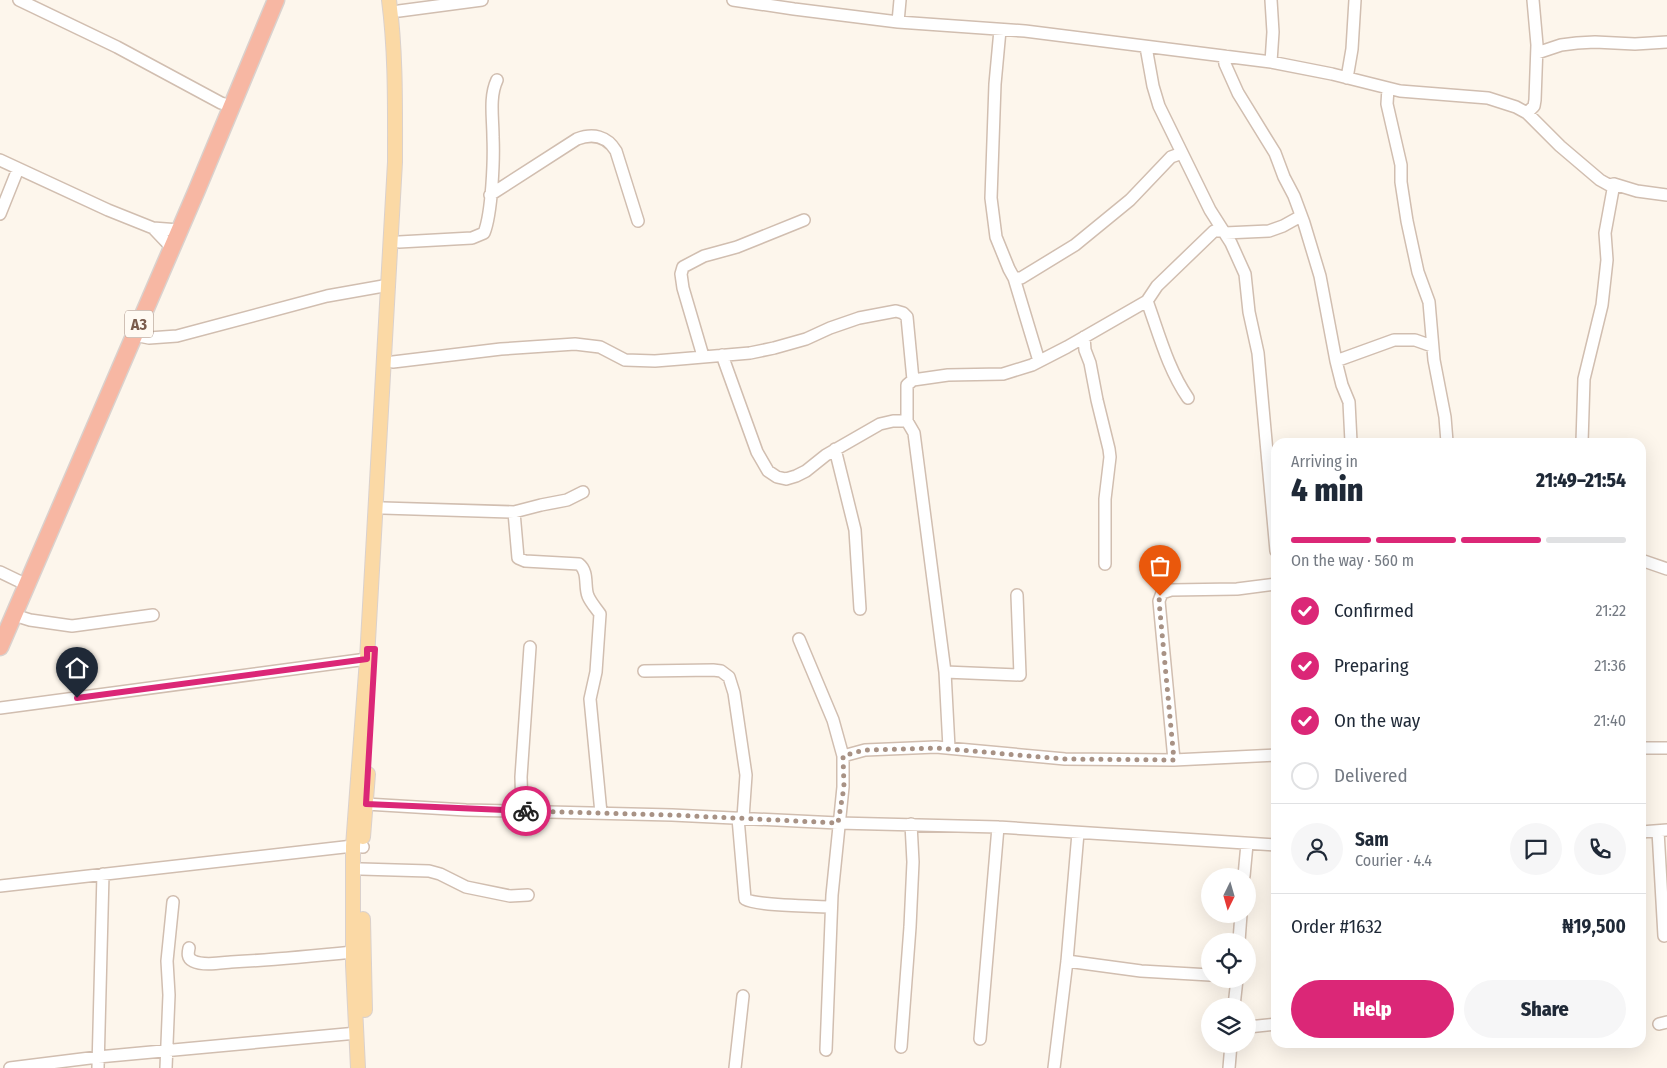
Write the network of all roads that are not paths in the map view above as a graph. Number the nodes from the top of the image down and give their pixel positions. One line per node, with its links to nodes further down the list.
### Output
1 (19, 0): 22 (street)
2 (276, 0): 22 (highway, A3)
3 (389, 0): 40 (main road)
4 (482, 0): 10 (street)
5 (733, 0): 11 (street)
6 (900, 0): 12 (street)
7 (1272, 0): 18 (street)
8 (1354, 0): 19 (street)
9 (1534, 0): 16 (street)
10 (398, 6): 37 (main road)
11 (814, 6): 12 (street)
12 (898, 22): 13 (street)
13 (1000, 30): 15 (street); 39 (street)
14 (1667, 42): 16 (street)
15 (1146, 47): 17 (street); 24 (street)
16 (1537, 53): 23 (street)
17 (1224, 56): 18 (street); 31 (street)
18 (1271, 62): 19 (street)
19 (1347, 78): 21 (street)
20 (497, 80): 28 (street)
21 (1388, 88): 23 (street); 44 (street)
22 (232, 106): 35 (highway, A3)
23 (1527, 113): 27 (street)
24 (1182, 153): 36 (street); 39 (street)
25 (0, 160): 26 (street)
26 (18, 169): 30 (street); 34 (street)
27 (1614, 184): 29 (street); 55 (street)
28 (490, 195): 33 (street); 37 (street)
29 (1667, 195)
30 (0, 214)
31 (1301, 216): 36 (street); 48 (street)
32 (804, 220): 46 (street)
33 (638, 221)
34 (153, 228): 35 (street); 38 (street)
35 (179, 230): 38 (highway, A3)
36 (1224, 232): 41 (street); 58 (street)
37 (399, 242): 49 (main road)
38 (172, 248): 42 (highway, A3)
39 (1014, 278): 47 (street)
40 (388, 285): 42 (street); 74 (main road)
41 (1147, 301): 43 (street); 51 (street)
42 (134, 335): 65 (highway, A3)
43 (1080, 339): 47 (street); 62 (street)
44 (1432, 346): 48 (street); 54 (street)
45 (722, 355): 46 (street); 50 (street); 56 (street)
46 (704, 356): 49 (street)
47 (1039, 361): 50 (street)
48 (1336, 361): 53 (street)
49 (392, 362): 59 (main road)
50 (913, 380): 52 (street)
51 (1188, 398)
52 (907, 421): 56 (street); 76 (street)
53 (1351, 438)
54 (1448, 438)
55 (1582, 438)
56 (834, 449): 68 (street)
57 (583, 492): 60 (street)
58 (1271, 496)
59 (383, 508): 60 (street); 74 (main road)
60 (514, 512): 86 (street)
61 (1646, 562): 63 (street)
62 (1105, 564)
63 (1667, 569)
64 (0, 572): 65 (street)
65 (27, 585): 69 (highway, A3)
66 (1271, 585): 83 (street)
67 (1017, 595): 76 (street)
68 (860, 609)
69 (14, 615): 70 (street); 73 (highway, A3)
70 (153, 615)
71 (799, 640): 82 (street)
72 (530, 647): 85 (street)
73 (0, 648)
74 (370, 652): 77 (street); 84 (main road); 96 (main road)
75 (644, 671): 87 (street)
76 (945, 672): 78 (street)
77 (0, 708)
78 (949, 748): 82 (street); 83 (street)
79 (1646, 748): 80 (street)
80 (1667, 748)
81 (1271, 755): 83 (street)
82 (843, 756): 88 (street)
83 (1174, 760)
84 (366, 804): 85 (street); 96 (main road)
85 (522, 811): 86 (street)
86 (601, 813): 87 (street)
87 (740, 818): 88 (street); 103 (street)
88 (838, 823): 89 (street); 103 (street)
89 (911, 824): 90 (street); 114 (street)
90 (998, 827): 93 (street); 113 (street)
91 (1663, 830): 92 (street); 104 (street)
92 (1646, 832)
93 (1078, 833): 94 (street); 107 (street)
94 (1247, 844): 95 (street); 97 (street)
95 (1271, 845)
96 (358, 846): 98 (main road); 99 (street); 106 (main road)
97 (1245, 868)
98 (362, 869): 101 (street); 122 (main road)
99 (103, 874): 100 (street); 118 (street)
100 (0, 886)
101 (528, 895)
102 (173, 902): 116 (street)
103 (831, 907): 115 (street)
104 (1664, 936)
105 (188, 948): 106 (street)
106 (354, 952): 112 (main road)
107 (1067, 960): 108 (street); 124 (street)
108 (1201, 974)
109 (743, 996): 123 (street)
110 (1271, 1025): 111 (street)
111 (1256, 1026)
112 (357, 1033): 116 (street); 121 (main road)
113 (980, 1039)
114 (901, 1047)
115 (826, 1050)
116 (166, 1051): 118 (street); 120 (street)
117 (1230, 1053): 125 (street)
118 (98, 1063): 119 (street)
119 (10, 1068)
120 (166, 1068)
121 (358, 1068)
122 (368, 1068)
123 (735, 1068)
124 (1054, 1068)
125 (1229, 1068)

